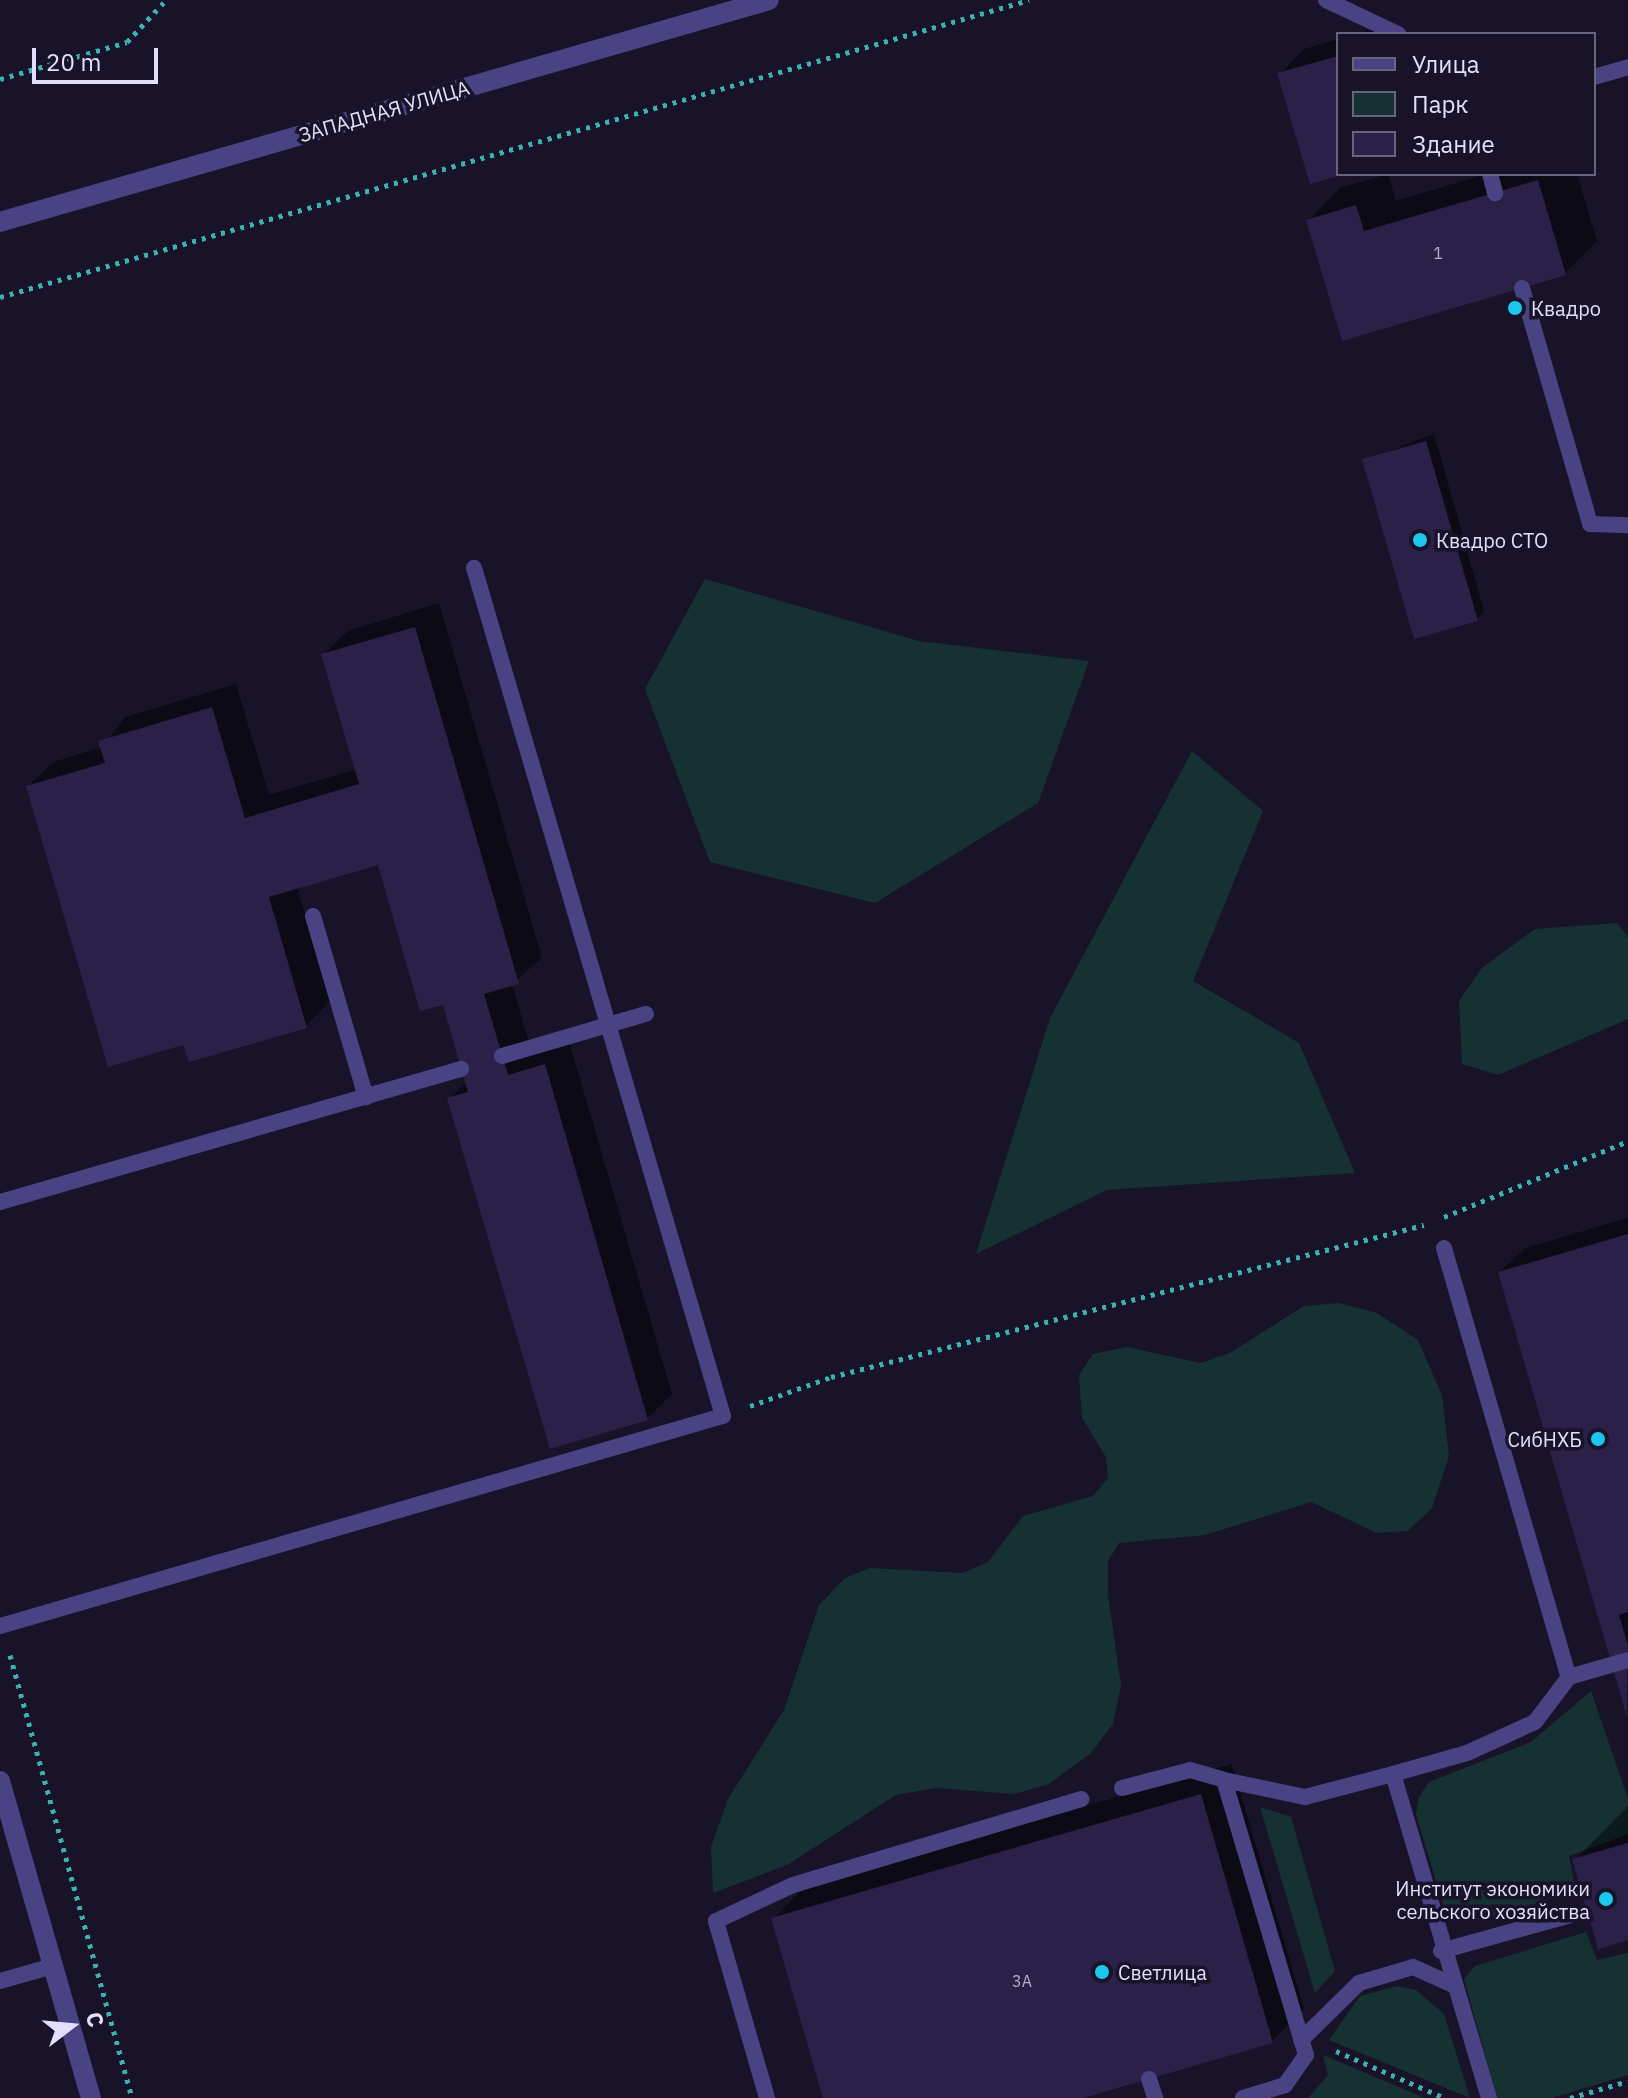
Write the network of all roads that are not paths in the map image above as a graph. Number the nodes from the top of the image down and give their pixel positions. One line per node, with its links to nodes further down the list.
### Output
1 (769, 0): 8 (street, ЗАПАДНАЯ УЛИЦА)
2 (1326, 0): 3 (lane)
3 (1394, 32)
4 (1628, 67): 5 (lane)
5 (1596, 76)
6 (1491, 176): 7 (lane)
7 (1495, 193)
8 (0, 222)
9 (1522, 288): 10 (lane)
10 (1628, 525)
11 (474, 568): 14 (lane)
12 (313, 916): 17 (lane)
13 (646, 1014): 14 (lane)
14 (611, 1024): 15 (lane); 20 (lane)
15 (502, 1056)
16 (461, 1069): 17 (lane)
17 (366, 1097): 18 (lane)
18 (0, 1202)
19 (1444, 1248): 22 (lane)
20 (1, 1626)
21 (1628, 1660): 22 (lane)
22 (1569, 1677): 23 (lane)
23 (1393, 1774): 24 (lane); 29 (lane)
24 (1224, 1780): 26 (lane); 33 (lane)
25 (0, 1781): 30 (street)
26 (1122, 1788)
27 (1081, 1799): 36 (lane)
28 (1571, 1915): 29 (lane)
29 (1441, 1951): 32 (lane)
30 (53, 1966): 31 (lane); 35 (street)
31 (0, 1981)
32 (1451, 1984): 33 (lane); 39 (lane)
33 (1301, 2040): 38 (lane)
34 (1149, 2079): 37 (lane)
35 (91, 2098)
36 (767, 2098)
37 (1155, 2098)
38 (1243, 2098)
39 (1489, 2098)

